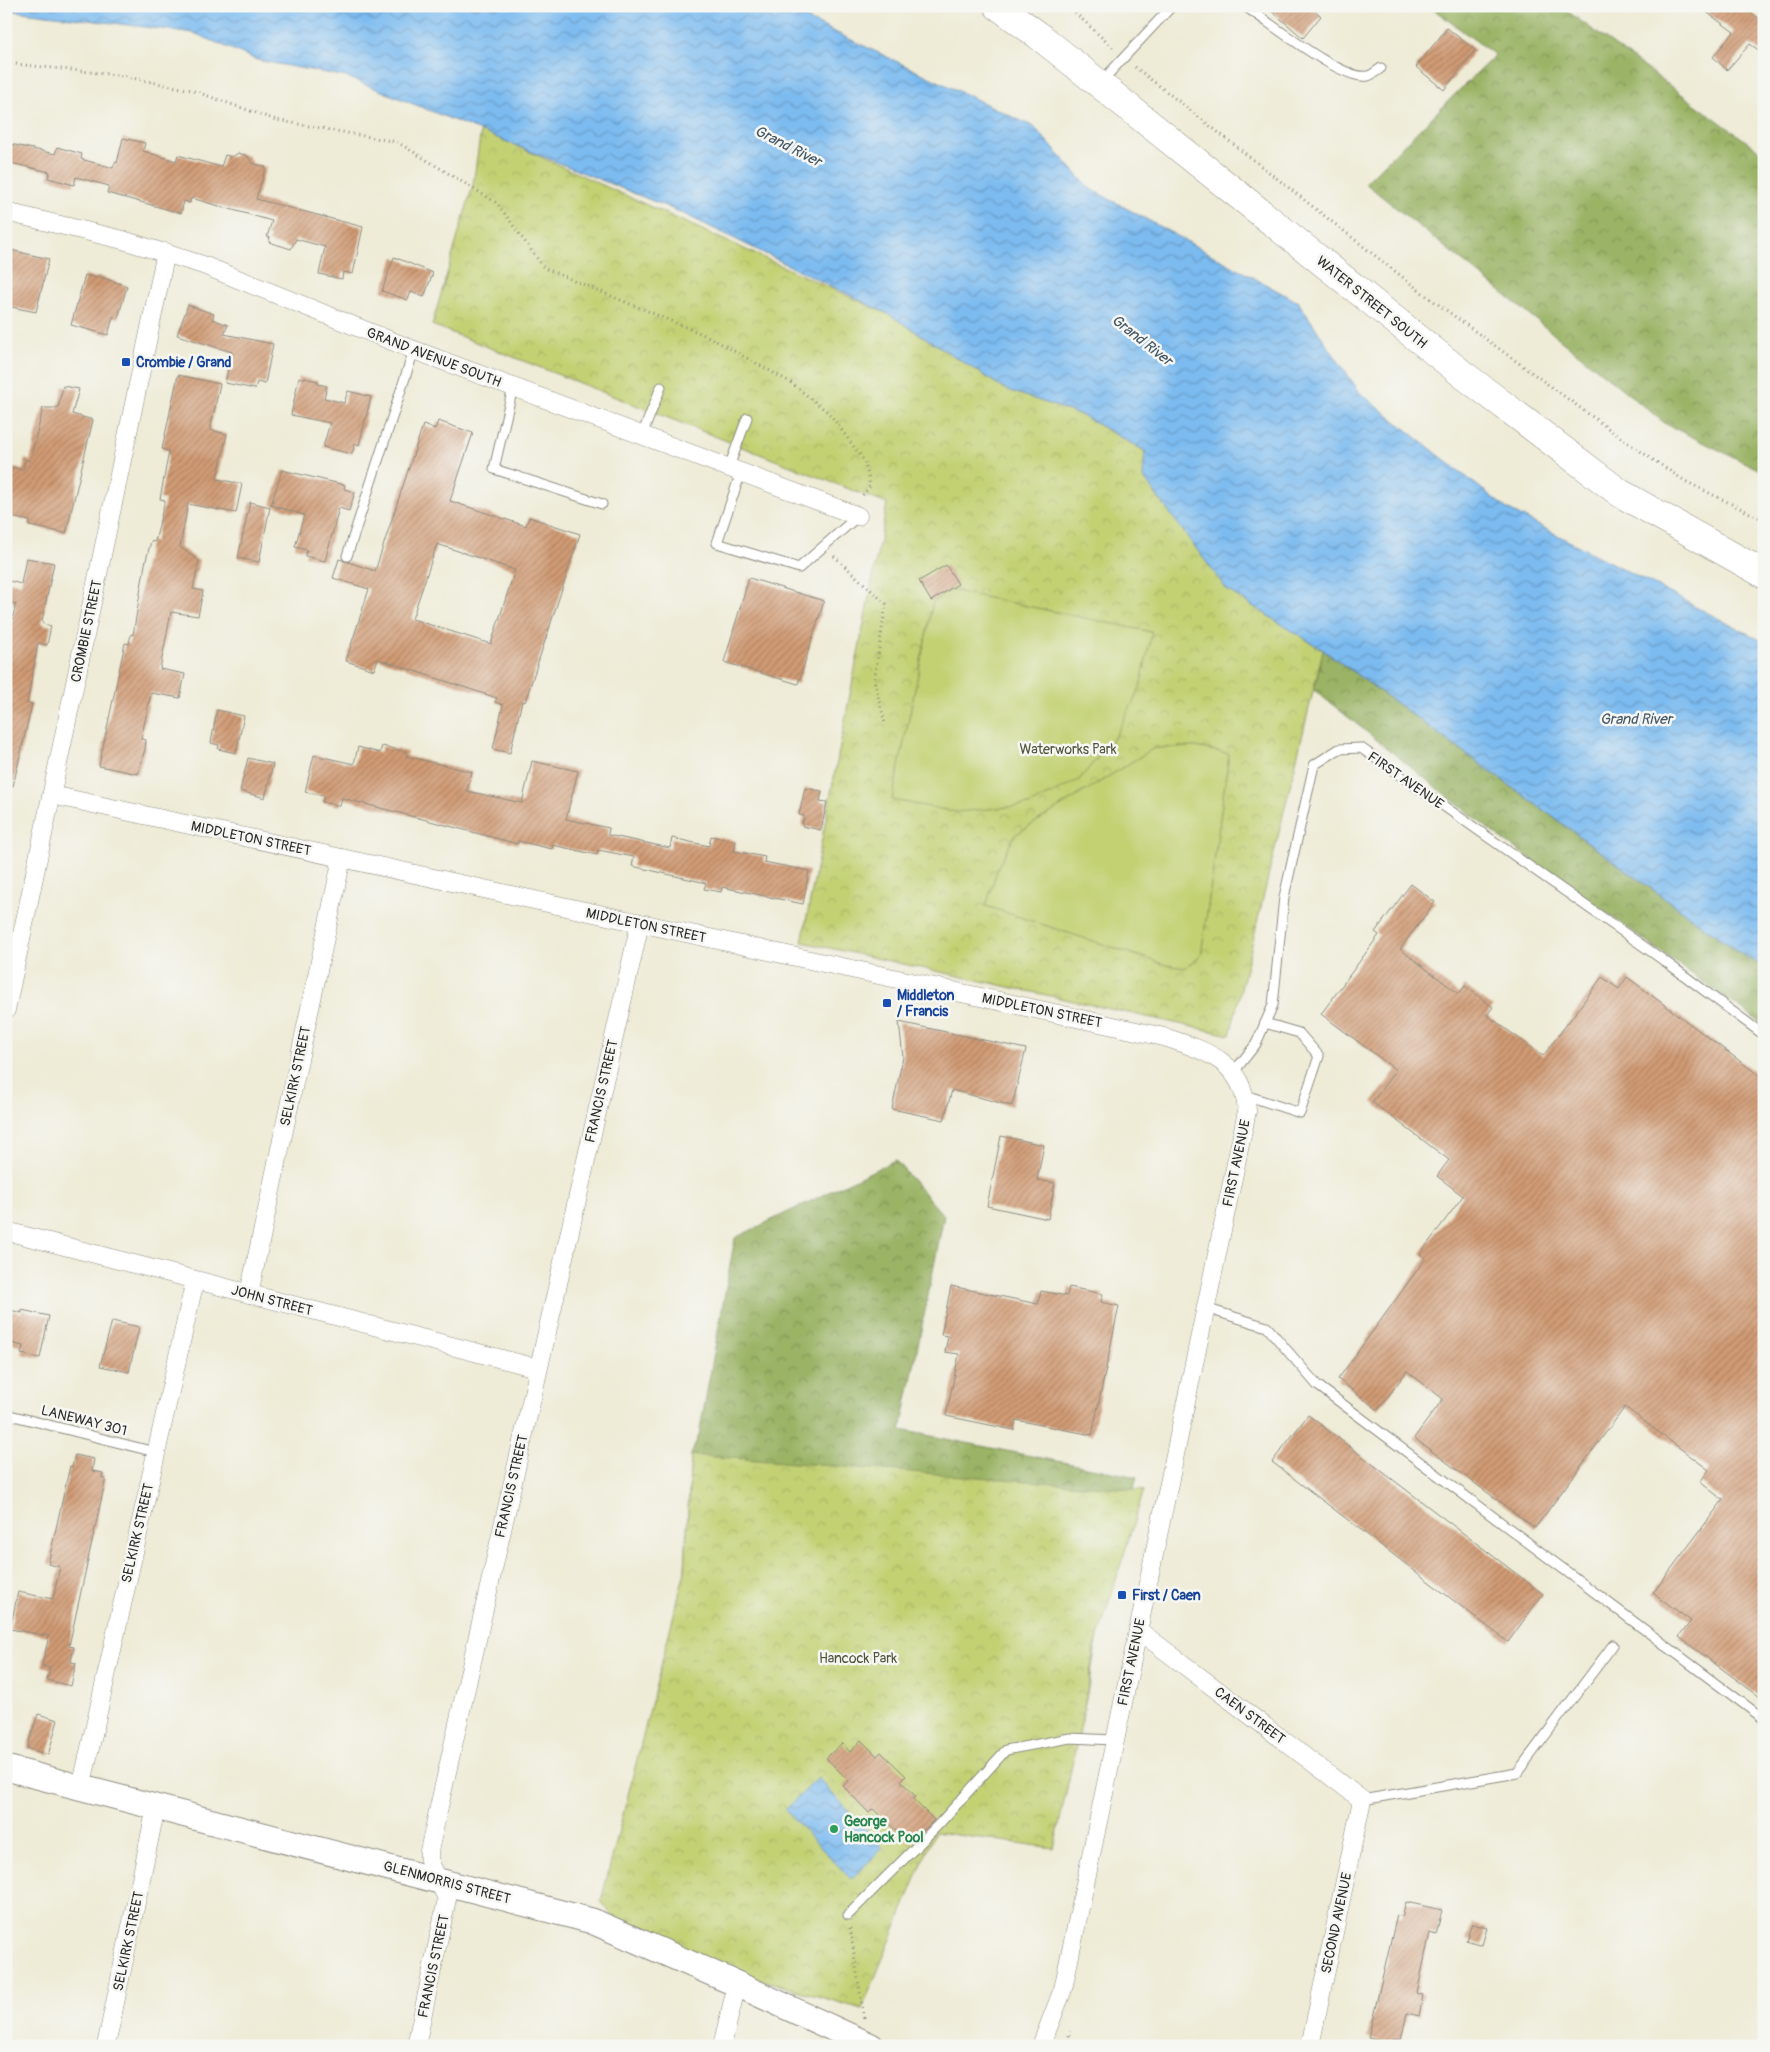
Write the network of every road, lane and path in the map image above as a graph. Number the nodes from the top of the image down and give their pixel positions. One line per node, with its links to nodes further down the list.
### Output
1 (998, 6): 8 (main road, WATER STREET SOUTH)
2 (1068, 6): 5 (path)
3 (1172, 6): 5 (lane)
4 (1244, 6): 7 (lane)
5 (1123, 58): 8 (lane); 19 (path)
6 (6, 63): 18 (path)
7 (1381, 68)
8 (1099, 84): 22 (main road, WATER STREET SOUTH)
9 (6, 212): 10 (street, GRAND AVENUE SOUTH)
10 (166, 252): 11 (street, GRAND AVENUE SOUTH); 24 (street, CROMBIE STREET)
11 (414, 350): 12 (street, GRAND AVENUE SOUTH); 21 (lane)
12 (513, 387): 15 (street, GRAND AVENUE SOUTH); 17 (lane)
13 (660, 387): 15 (lane)
14 (747, 418): 16 (lane)
15 (642, 434): 16 (street, GRAND AVENUE SOUTH)
16 (735, 470): 18 (street, GRAND AVENUE SOUTH); 20 (lane)
17 (602, 504)
18 (853, 515): 20 (lane)
19 (1764, 520)
20 (824, 548): 23 (path)
21 (347, 556)
22 (1764, 574)
23 (885, 723)
24 (52, 795): 25 (street, MIDDLETON STREET); 27 (street, CROMBIE STREET)
25 (342, 858): 26 (street, MIDDLETON STREET); 34 (street, SELKIRK STREET)
26 (640, 923): 30 (street, MIDDLETON STREET); 36 (street, FRANCIS STREET)
27 (6, 1010)
28 (1265, 1023): 29 (lane, FIRST AVENUE); 30 (lane, FIRST AVENUE); 31 (lane)
29 (1764, 1035)
30 (1234, 1073): 31 (street)
31 (1246, 1095): 35 (street, FIRST AVENUE)
32 (6, 1230): 33 (street, JOHN STREET)
33 (195, 1280): 34 (street, JOHN STREET); 38 (street, SELKIRK STREET)
34 (249, 1294): 36 (street, JOHN STREET)
35 (1205, 1308): 39 (street, FIRST AVENUE); 41 (lane)
36 (538, 1368): 47 (street, FRANCIS STREET)
37 (6, 1414): 38 (lane, LANEWAY 301)
38 (155, 1452): 44 (street, SELKIRK STREET)
39 (1138, 1630): 42 (street, FIRST AVENUE); 45 (street, CAEN STREET)
40 (1613, 1645): 45 (lane)
41 (1764, 1719)
42 (1114, 1740): 48 (lane); 55 (street, FIRST AVENUE)
43 (6, 1768): 44 (street, GLENMORRIS STREET)
44 (81, 1788): 46 (street, GLENMORRIS STREET)
45 (1362, 1800): 57 (street, SECOND AVENUE)
46 (156, 1807): 47 (street, GLENMORRIS STREET); 52 (street, SELKIRK STREET)
47 (437, 1879): 49 (street, GLENMORRIS STREET); 53 (street, FRANCIS STREET)
48 (848, 1915): 51 (path)
49 (737, 1984): 51 (street, GLENMORRIS STREET); 54 (street)
50 (1070, 2031): 56 (path)
51 (868, 2035)
52 (106, 2046)
53 (416, 2046)
54 (722, 2046)
55 (1041, 2046)
56 (1067, 2046)
57 (1310, 2046)

